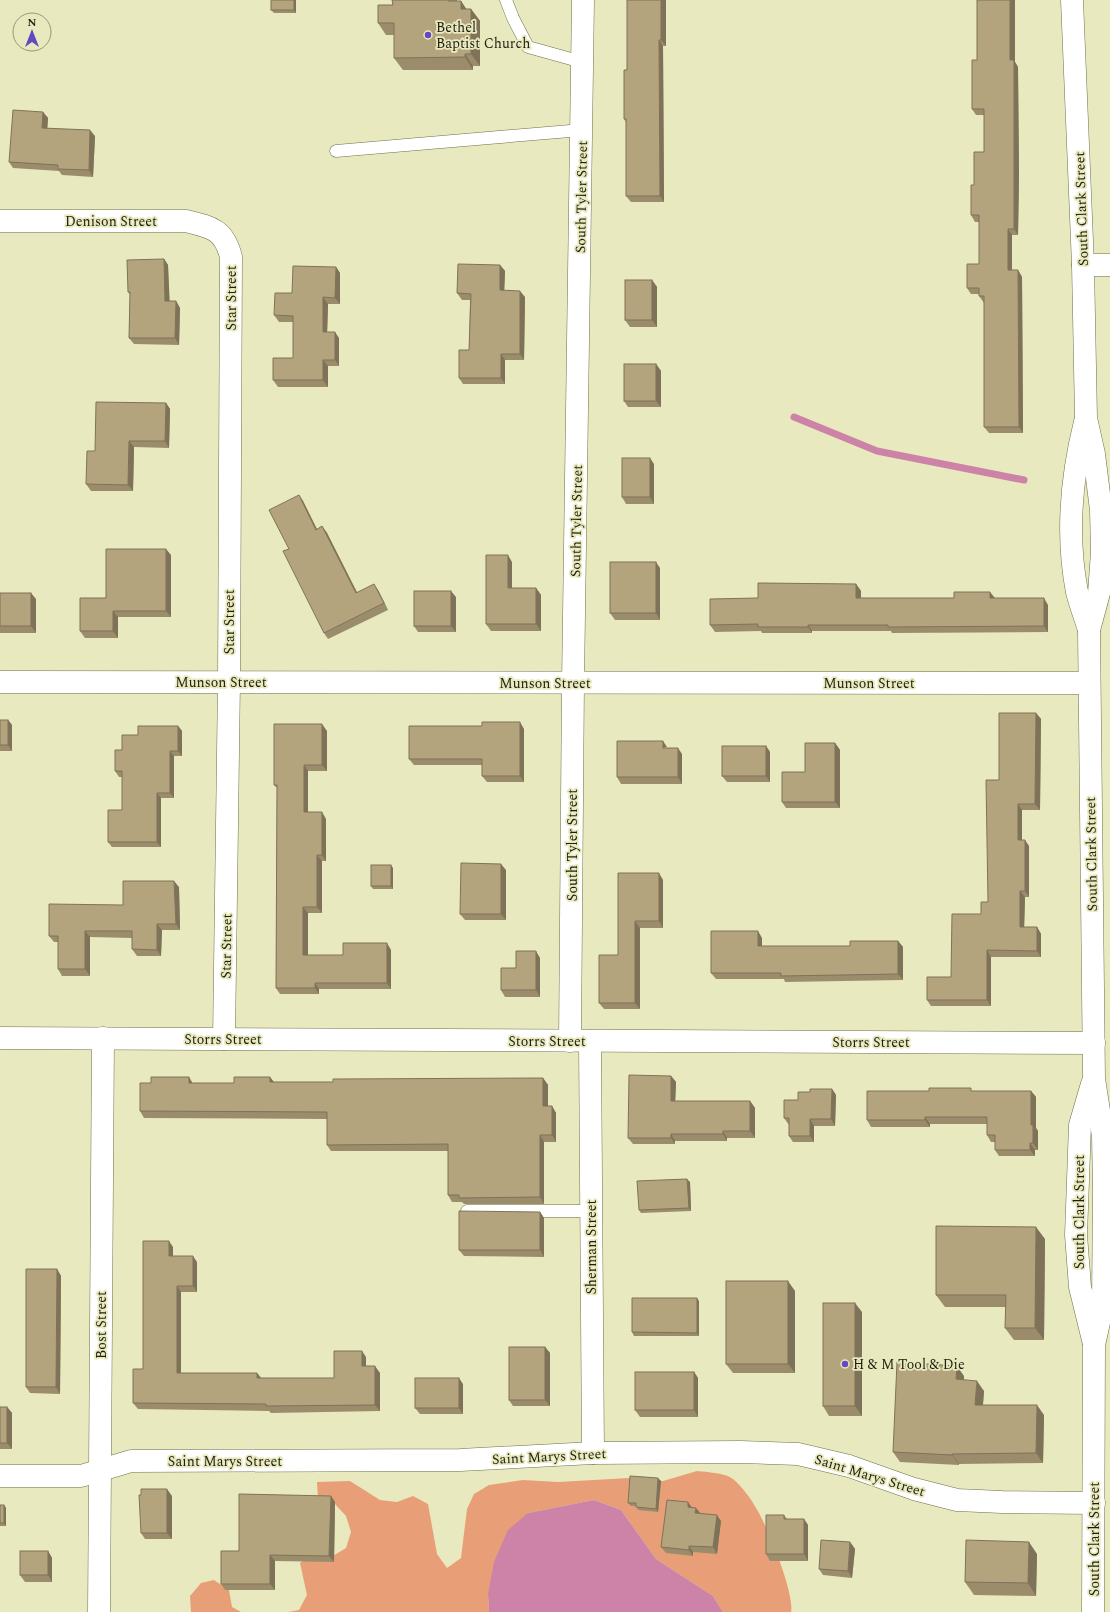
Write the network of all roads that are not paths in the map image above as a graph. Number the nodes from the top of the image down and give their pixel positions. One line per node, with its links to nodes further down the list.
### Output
1 (506, 0): 4 (lane)
2 (583, 0): 4 (street, South Tyler Street)
3 (1072, 0): 9 (street, South Clark Street)
4 (582, 62): 5 (street, South Tyler Street)
5 (582, 130): 6 (lane); 15 (street, South Tyler Street)
6 (336, 151)
7 (0, 220): 8 (street, Denison Street)
8 (219, 233): 14 (street, Star Street)
9 (1083, 265): 10 (street); 11 (street, South Clark Street)
10 (1110, 265)
11 (1086, 418): 12 (street, South Clark Street); 12 (street, South Clark Street)
12 (1089, 630): 16 (street, South Clark Street)
13 (0, 682): 14 (street, Munson Street)
14 (229, 682): 15 (street, Munson Street); 19 (street, Star Street)
15 (573, 683): 16 (street, Munson Street); 20 (street, South Tyler Street)
16 (1089, 683): 21 (street, South Clark Street)
17 (0, 1038): 18 (street, Storrs Street)
18 (103, 1038): 19 (street, Storrs Street); 25 (street, Bost Street)
19 (224, 1039): 20 (street, Storrs Street)
20 (580, 1041): 21 (street, Storrs Street); 23 (street, Sherman Street)
21 (1094, 1043): 27 (street, South Clark Street)
22 (467, 1211): 23 (lane)
23 (591, 1211): 24 (street, Sherman Street)
24 (593, 1453): 25 (street, Saint Marys Street); 27 (street, Saint Marys Street)
25 (100, 1470): 26 (street, Saint Marys Street); 28 (street, Bost Street)
26 (0, 1476)
27 (1094, 1503): 29 (street, South Clark Street)
28 (99, 1612)
29 (1094, 1612)

